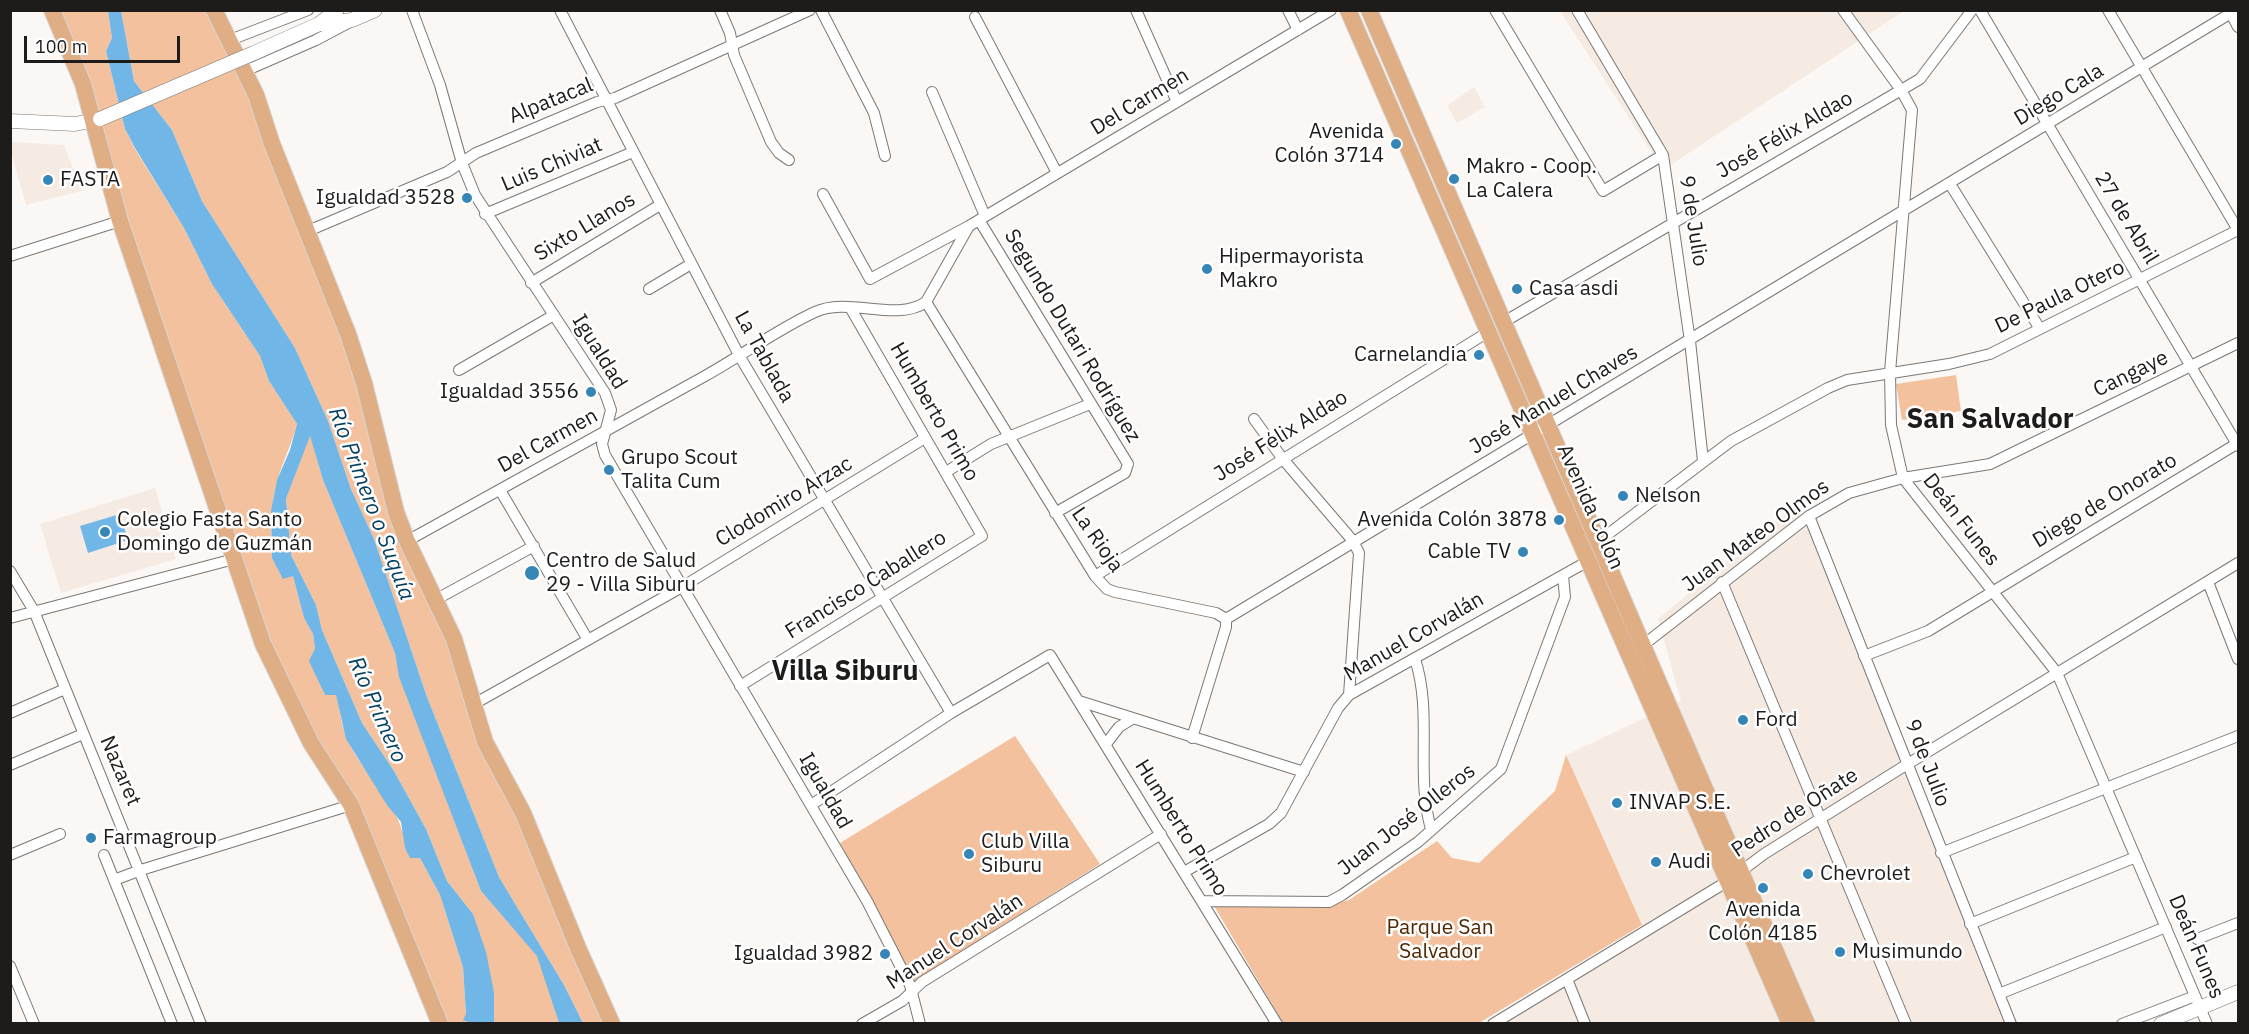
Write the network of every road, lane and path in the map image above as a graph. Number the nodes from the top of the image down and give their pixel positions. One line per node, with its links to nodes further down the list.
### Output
1 (52, 10): 37 (main road)
2 (214, 10): 28 (main road)
3 (308, 10): 28 (street)
4 (337, 10): 25 (main road)
5 (375, 10): 24 (main road)
6 (412, 10): 43 (street, Igualdad)
7 (560, 10): 34 (street, La Tablada)
8 (720, 10): 29 (street)
9 (810, 10): 29 (street, Alpatacal)
10 (821, 10): 41 (street)
11 (1136, 10): 35 (street)
12 (1288, 10): 27 (street)
13 (1331, 10): 27 (street, Del Carmen)
14 (1348, 10): 63 (main road, Avenida Colón)
15 (1369, 10): 63 (main road, Avenida Colón)
16 (1496, 10): 40 (street)
17 (1576, 10): 40 (street, 9 de Julio)
18 (1843, 10): 32 (street, Deán Funes)
19 (1972, 10): 32 (street, José Félix Aldao)
20 (1980, 10): 38 (street, 27 de Abril)
21 (2108, 10): 30 (street)
22 (2232, 12): 26 (street); 30 (street, Diego Cala)
23 (975, 17): 44 (street)
24 (352, 20): 25 (main road); 31 (street)
25 (319, 24): 37 (main road, bridge)
26 (2238, 27)
27 (1298, 30): 35 (street, Del Carmen)
28 (230, 40): 31 (main road)
29 (733, 45): 34 (street, Alpatacal); 42 (street)
30 (2142, 68): 38 (street, Diego Cala); 53 (street)
31 (245, 71): 54 (main road)
32 (1901, 90): 48 (street, Deán Funes); 52 (street, José Félix Aldao)
33 (932, 92): 51 (street)
34 (608, 99): 39 (street, La Tablada); 43 (street, Alpatacal)
35 (1177, 102): 44 (street, Del Carmen)
36 (10, 121): 37 (main road)
37 (96, 121): 50 (main road)
38 (2048, 125): 45 (street, Diego Cala); 57 (street, 27 de Abril)
39 (633, 152): 47 (street, La Tablada); 49 (street, Luis Chiviat)
40 (1663, 155): 52 (street, 9 de Julio)
41 (885, 156)
42 (789, 160)
43 (462, 163): 49 (street, Igualdad); 54 (street, Alpatacal)
44 (1057, 174): 51 (street, Del Carmen)
45 (1950, 184): 48 (street, Diego Cala); 64 (street)
46 (823, 194): 51 (street, Del Carmen)
47 (660, 205): 56 (street, La Tablada); 58 (street, Sixto Llanos)
48 (1902, 213): 65 (street, José Manuel Chaves); 70 (street, Deán Funes)
49 (485, 214): 58 (street, Igualdad)
50 (120, 221): 55 (street); 91 (main road)
51 (978, 221): 60 (street, Del Carmen); 71 (street, Segundo Dutari Rodríguez)
52 (1674, 222): 63 (street, José Félix Aldao); 65 (street, 9 de Julio)
53 (2238, 230): 57 (street, De Paula Otero)
54 (308, 231): 87 (main road)
55 (10, 256)
56 (691, 264): 59 (street); 67 (street, La Tablada)
57 (2140, 280): 64 (street, De Paula Otero); 68 (street, 27 de Abril)
58 (531, 283): 62 (street, Igualdad)
59 (649, 290)
60 (926, 302): 61 (street, Del Carmen); 75 (street, La Rioja)
61 (851, 309): 67 (street, Del Carmen); 76 (street, Humberto Primo)
62 (554, 315): 69 (street); 73 (street, Igualdad)
63 (1495, 328): 74 (main road, Avenida Colón); 78 (street, José Félix Aldao)
64 (2040, 329): 70 (street, De Paula Otero)
65 (1690, 341): 74 (street, José Manuel Chaves); 79 (street, 9 de Julio)
66 (2238, 343): 68 (street, Cangaye)
67 (741, 357): 73 (street, Del Carmen); 83 (street, La Tablada)
68 (2192, 367): 77 (street, 27 de Abril); 81 (street, Cangaye)
69 (459, 370)
70 (1890, 372): 79 (street); 81 (street, Deán Funes)
71 (1090, 404): 75 (street); 84 (street, Segundo Dutari Rodríguez)
72 (1254, 418): 78 (street)
73 (606, 431): 82 (street, Del Carmen); 99 (street, Igualdad)
74 (1540, 432): 88 (street, José Manuel Chaves); 89 (main road, Avenida Colón); 92 (main road, Avenida Colón)
75 (1008, 436): 80 (street); 84 (street, La Rioja)
76 (926, 438): 80 (street, Humberto Primo); 83 (street, Clodomiro Arzac)
77 (2238, 444): 100 (street, Diego de Onorato)
78 (1282, 458): 88 (street); 95 (street, José Félix Aldao)
79 (1703, 460): 89 (street)
80 (946, 472): 86 (street, Humberto Primo)
81 (1904, 478): 85 (street, Juan Mateo Olmos); 100 (street, Deán Funes)
82 (500, 490): 87 (street, Del Carmen); 90 (street)
83 (824, 500): 99 (street, Clodomiro Arzac); 101 (street, La Tablada)
84 (1055, 513): 95 (street, La Rioja)
85 (1809, 516): 97 (street, Juan Mateo Olmos); 108 (street, 9 de Julio)
86 (982, 536): 101 (street, Francisco Caballero)
87 (407, 541): 102 (main road)
88 (1353, 541): 105 (street, José Manuel Chaves); 114 (street)
89 (1599, 541): 107 (main road, Avenida Colón)
90 (534, 546): 102 (street); 106 (street)
91 (234, 559): 103 (street); 128 (main road)
92 (1590, 560): 96 (street, Manuel Corvalán); 140 (main road, Avenida Colón)
93 (2238, 563): 98 (street, Pedro de Oñate)
94 (10, 571): 103 (street, Nazaret)
95 (1095, 576): 105 (street, La Rioja)
96 (1563, 576): 110 (street, Manuel Corvalán); 131 (street, Juan José Olleros)
97 (1722, 582): 107 (street, Juan Mateo Olmos); 130 (street)
98 (2208, 582): 109 (street); 111 (street, Pedro de Oñate)
99 (682, 587): 106 (street, Clodomiro Arzac); 112 (street, Igualdad)
100 (1992, 592): 108 (street, Diego de Onorato); 111 (street, Deán Funes)
101 (882, 597): 112 (street, Francisco Caballero); 118 (street, La Tablada)
102 (435, 600): 116 (main road)
103 (34, 611): 104 (street); 113 (street, Nazaret)
104 (10, 618)
105 (1226, 619): 122 (street)
106 (588, 640): 116 (street, Clodomiro Arzac)
107 (1642, 646): 140 (main road, Avenida Colón)
108 (1864, 656): 125 (street, 9 de Julio)
109 (2238, 658)
110 (1415, 659): 114 (street, Manuel Corvalán); 131 (street)
111 (2057, 673): 125 (street, Pedro de Oñate); 127 (street, Deán Funes)
112 (740, 686): 129 (street, Igualdad)
113 (65, 689): 117 (street); 120 (street, Nazaret)
114 (1350, 695): 126 (street, Manuel Corvalán)
115 (1079, 701): 118 (street, Humberto Primo); 119 (street); 123 (street, Humberto Primo)
116 (474, 704): 157 (main road)
117 (10, 713)
118 (951, 713): 129 (street)
119 (1132, 719): 122 (street); 123 (street)
120 (83, 734): 124 (street); 138 (street, Nazaret)
121 (2238, 736): 127 (street)
122 (1192, 738): 126 (street)
123 (1106, 744): 133 (street, Humberto Primo)
124 (10, 765)
125 (1906, 765): 130 (street, Pedro de Oñate); 134 (street, 9 de Julio)
126 (1304, 772): 139 (street, Manuel Corvalán)
127 (2107, 790): 134 (street); 137 (street, Deán Funes)
128 (351, 805): 138 (street); 156 (main road)
129 (811, 805): 149 (street, Igualdad)
130 (1822, 817): 140 (street, Pedro de Oñate); 165 (street)
131 (1431, 829): 142 (street, Juan José Olleros)
132 (60, 834): 135 (street)
133 (1161, 834): 139 (street, Humberto Primo); 149 (street, Manuel Corvalán)
134 (1941, 853): 144 (street, 9 de Julio)
135 (10, 855)
136 (104, 855): 141 (street)
137 (2136, 857): 144 (street); 145 (street, Deán Funes)
138 (141, 870): 141 (street); 155 (street, Nazaret)
139 (1184, 872): 142 (street, Humberto Primo)
140 (1734, 876): 148 (street, Pedro de Oñate); 163 (main road, Avenida Colón); 164 (main road, Avenida Colón)
141 (114, 880): 154 (street)
142 (1203, 901): 160 (street, Humberto Primo)
143 (2238, 923): 146 (street)
144 (1970, 924): 151 (street, 9 de Julio)
145 (2166, 927): 151 (street); 152 (street, Deán Funes)
146 (2198, 939)
147 (10, 966): 153 (street)
148 (1567, 979): 161 (street, Pedro de Oñate); 162 (street)
149 (912, 991): 158 (street, Manuel Corvalán); 159 (street, Igualdad)
150 (2238, 992): 152 (main road)
151 (1999, 994): 166 (street, 9 de Julio)
152 (2198, 1001): 167 (street); 168 (main road); 169 (street, Deán Funes)
153 (34, 1023)
154 (172, 1023)
155 (201, 1023)
156 (440, 1023)
157 (612, 1023)
158 (862, 1023)
159 (920, 1023)
160 (1277, 1023)
161 (1493, 1023)
162 (1586, 1023)
163 (1790, 1023)
164 (1807, 1023)
165 (1906, 1023)
166 (2011, 1023)
167 (2122, 1023)
168 (2161, 1023)
169 (2207, 1023)

